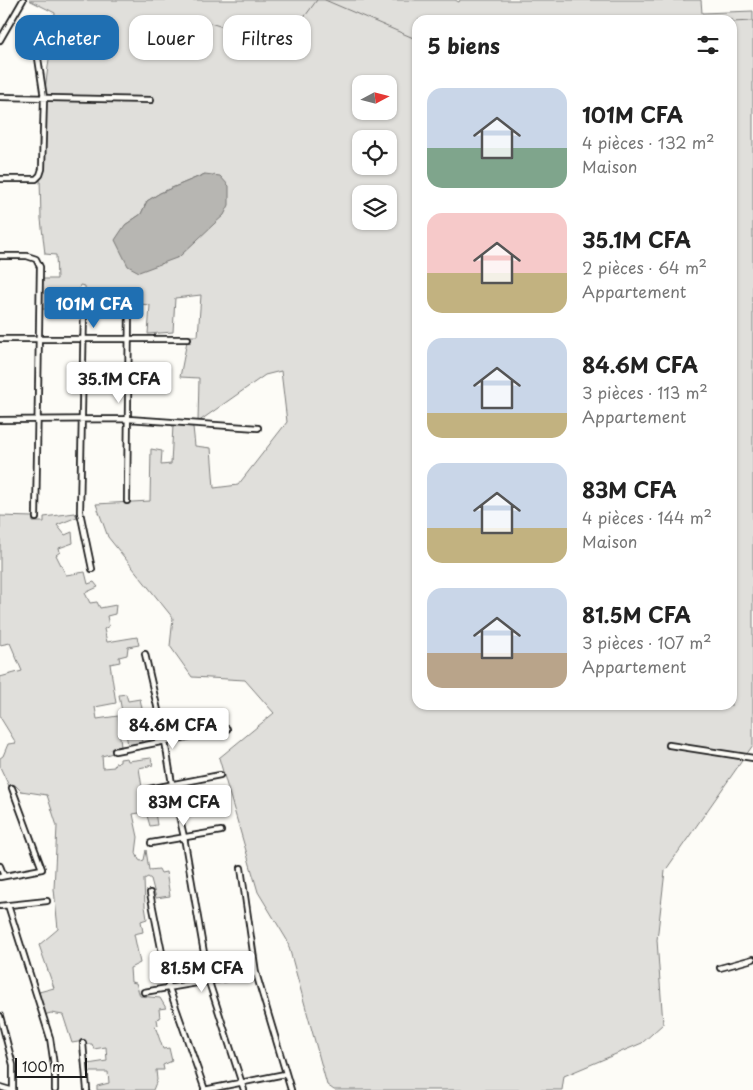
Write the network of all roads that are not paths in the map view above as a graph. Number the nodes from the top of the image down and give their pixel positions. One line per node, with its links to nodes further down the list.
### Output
1 (23, 0): 2 (street)
2 (0, 40)
3 (38, 60): 5 (street)
4 (0, 97): 5 (street)
5 (44, 98): 6 (street); 7 (street)
6 (150, 100)
7 (0, 179)
8 (0, 256): 11 (street)
9 (129, 306): 14 (street)
10 (84, 310): 12 (street)
11 (38, 338): 12 (street); 13 (street); 19 (street)
12 (83, 338): 14 (street); 16 (street)
13 (0, 339)
14 (129, 339): 15 (street); 17 (street)
15 (188, 339)
16 (82, 419): 17 (street); 19 (street); 23 (street)
17 (128, 419): 20 (street); 21 (street)
18 (0, 420): 19 (street)
19 (37, 420): 22 (street)
20 (258, 428)
21 (127, 501)
22 (36, 518)
23 (92, 569)
24 (144, 654): 26 (street)
25 (227, 729): 26 (street)
26 (165, 741): 28 (street); 31 (street)
27 (669, 745): 29 (street)
28 (115, 751)
29 (753, 758)
30 (220, 775): 31 (street)
31 (172, 784): 33 (street); 35 (street)
32 (12, 788): 39 (street)
33 (149, 789)
34 (221, 831): 35 (street)
35 (184, 837): 36 (street); 47 (street)
36 (151, 843)
37 (0, 866): 39 (street)
38 (241, 868): 46 (street)
39 (2, 877)
40 (150, 893): 48 (street)
41 (47, 901): 42 (street)
42 (8, 905): 43 (street); 56 (street)
43 (0, 906)
44 (753, 959): 45 (street)
45 (720, 968)
46 (256, 973): 47 (street); 52 (street)
47 (208, 982): 48 (street); 53 (street)
48 (170, 988): 49 (street); 58 (street)
49 (144, 992)
50 (0, 1016): 55 (street)
51 (83, 1043): 57 (street)
52 (286, 1074): 53 (street); 60 (street)
53 (242, 1083): 58 (street); 59 (street)
54 (0, 1087): 55 (street)
55 (11, 1090)
56 (55, 1090)
57 (87, 1090)
58 (205, 1090)
59 (244, 1090)
60 (291, 1090)

